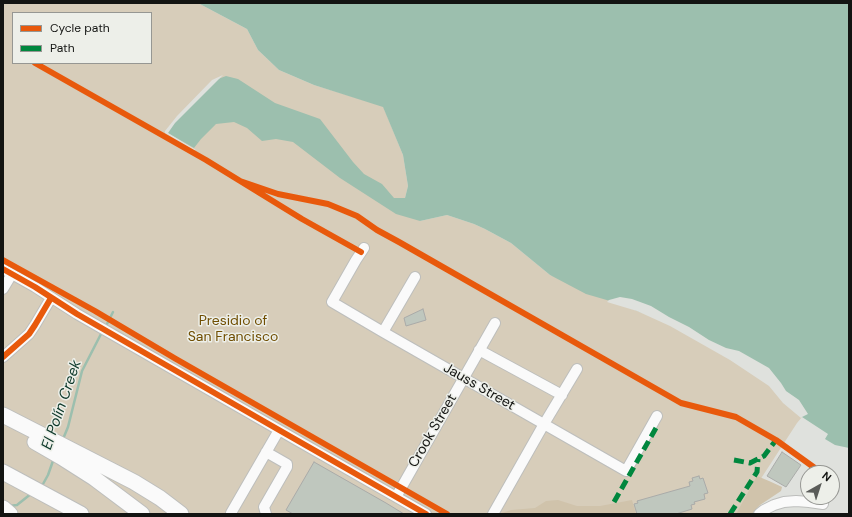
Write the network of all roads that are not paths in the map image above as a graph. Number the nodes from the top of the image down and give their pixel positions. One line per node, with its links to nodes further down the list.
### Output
1 (364, 248): 8 (street, Jauss Street)
2 (3, 269): 3 (street)
3 (12, 274): 5 (street); 6 (street)
4 (414, 276): 8 (street)
5 (3, 290)
6 (51, 298): 10 (street); 18 (street)
7 (495, 323): 9 (street, Crook Street)
8 (383, 332): 12 (street, Jauss Street)
9 (479, 350): 12 (street, Crook Street); 13 (street)
10 (3, 357)
11 (577, 369): 13 (street)
12 (464, 378): 17 (street, Jauss Street); 22 (street, Crook Street)
13 (562, 395): 17 (street)
14 (3, 415): 19 (highway)
15 (657, 416): 17 (street, Jauss Street)
16 (3, 424): 19 (highway)
17 (544, 424): 32 (street)
18 (279, 430): 20 (street); 22 (street)
19 (35, 437): 27 (highway); 28 (highway)
20 (266, 452): 29 (street); 30 (street)
21 (3, 472): 26 (highway)
22 (396, 497): 31 (street)
23 (800, 501): 33 (street)
24 (3, 508): 25 (highway)
25 (10, 514)
26 (81, 514)
27 (142, 514)
28 (181, 514)
29 (231, 514)
30 (266, 514)
31 (426, 514)
32 (493, 514)
33 (759, 514)

